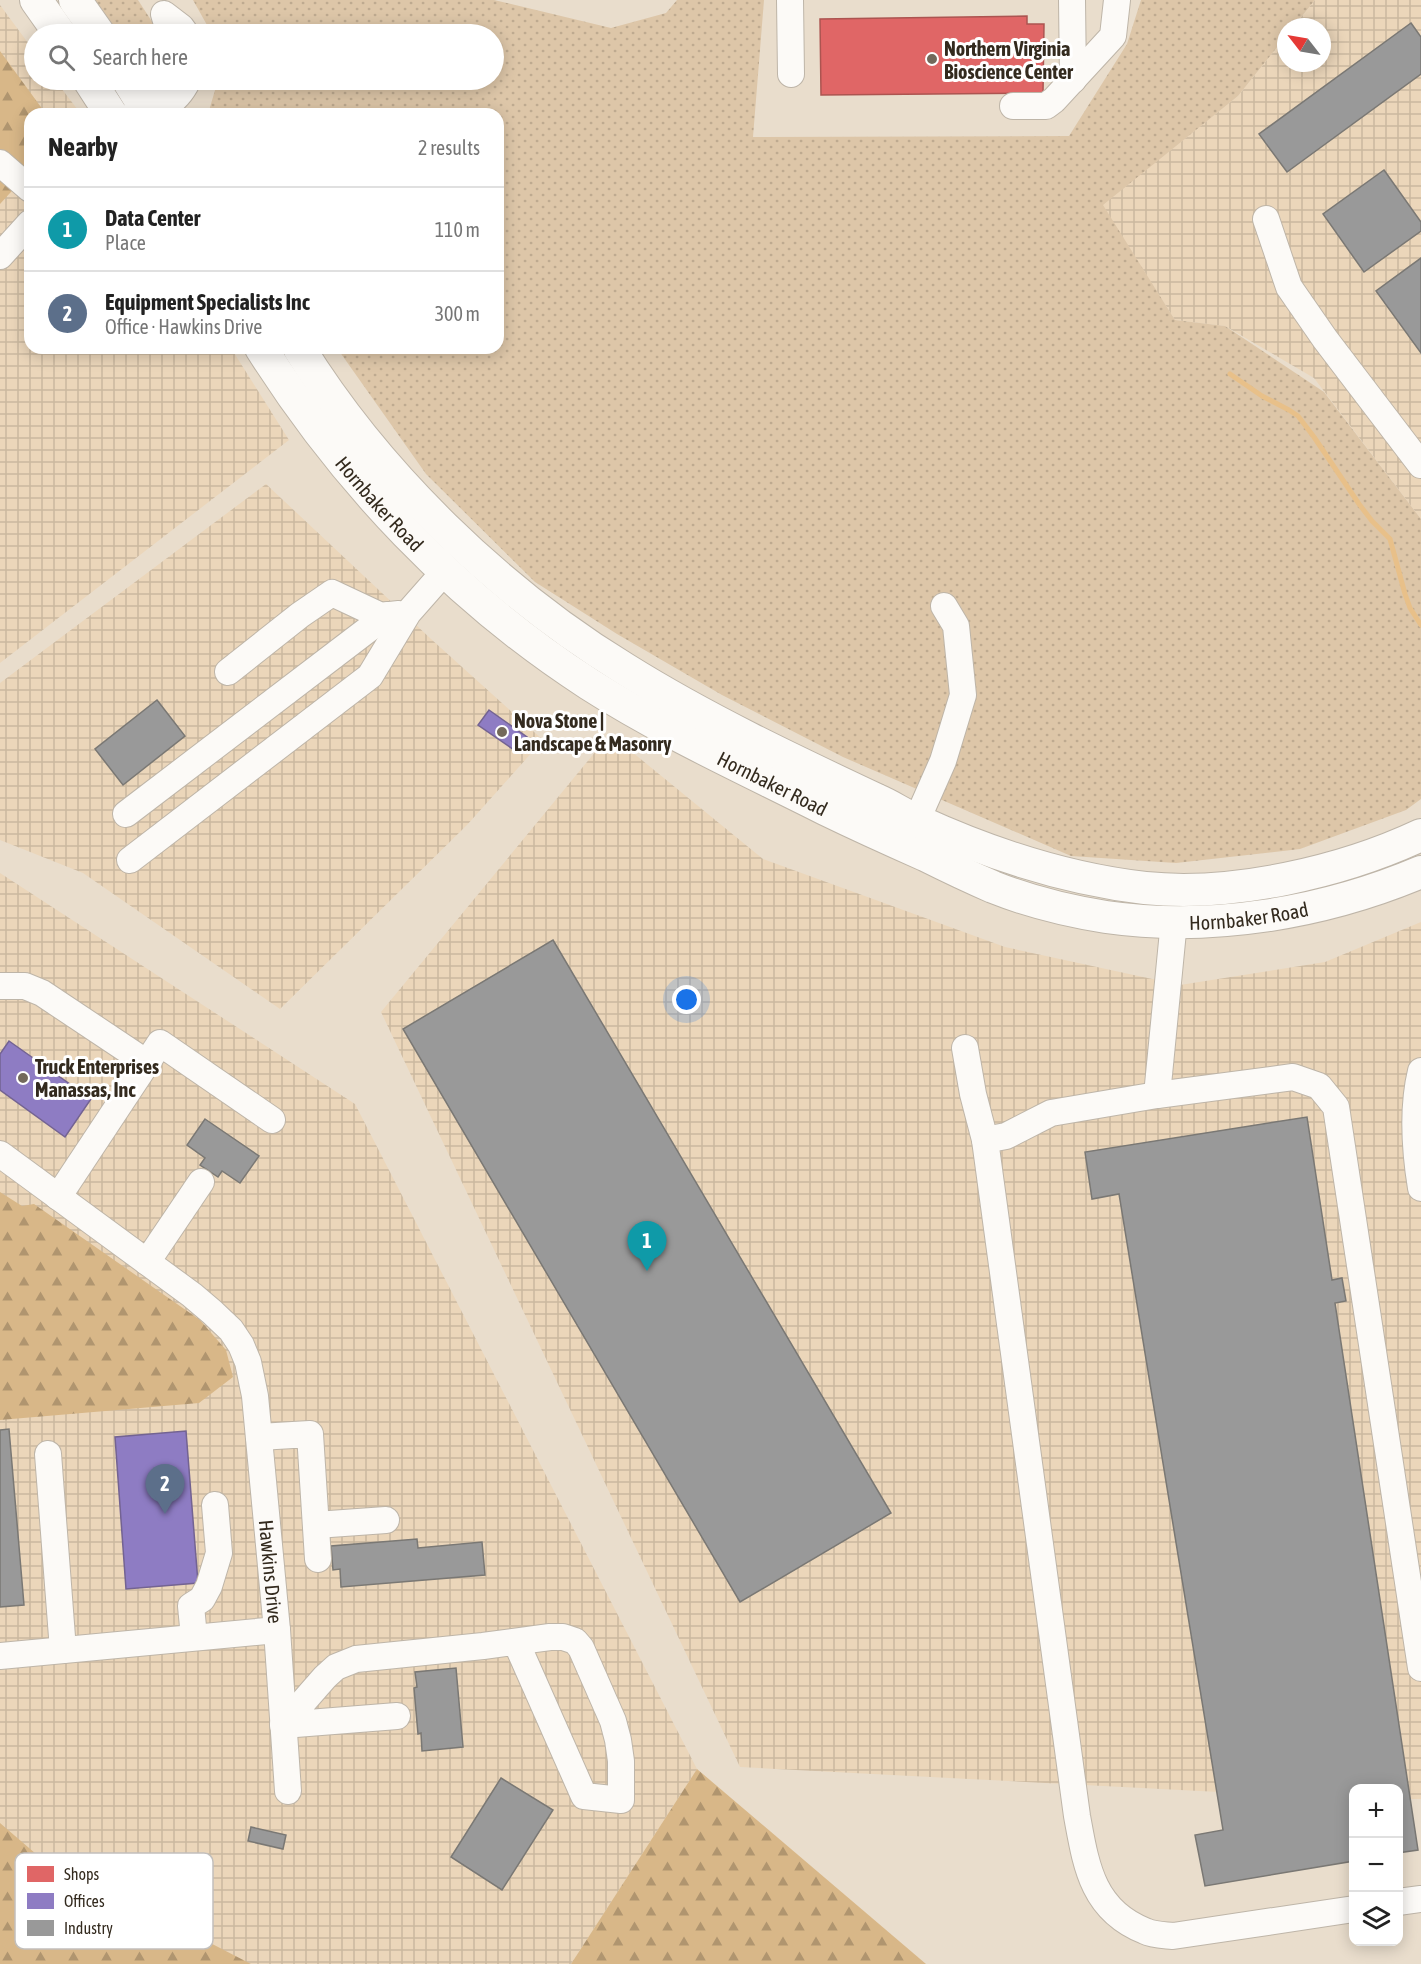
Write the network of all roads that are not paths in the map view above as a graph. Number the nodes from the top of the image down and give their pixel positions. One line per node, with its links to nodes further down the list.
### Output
1 (36, 0): 7 (main road)
2 (75, 0): 8 (main road)
3 (790, 0): 10 (street)
4 (1072, 0): 11 (street)
5 (1117, 0): 11 (street)
6 (163, 16): 9 (street)
7 (53, 24)
8 (92, 24)
9 (176, 24)
10 (791, 74)
11 (1073, 80): 16 (street)
12 (95, 90): 17 (main road)
13 (138, 90): 15 (main road)
14 (182, 90): 15 (street)
15 (151, 103)
16 (1013, 106)
17 (107, 108)
18 (0, 163): 19 (street)
19 (24, 184)
20 (1266, 219): 25 (street)
21 (24, 230): 22 (street)
22 (0, 256)
23 (265, 354): 26 (main road, Hornbaker Road)
24 (303, 354): 31 (main road, Hornbaker Road)
25 (1421, 465)
26 (445, 571): 28 (street); 31 (main road, Hornbaker Road)
27 (944, 606): 31 (street)
28 (397, 614): 29 (street); 30 (street); 33 (street)
29 (228, 672)
30 (126, 814)
31 (911, 833): 32 (main road, Hornbaker Road); 35 (main road, Hornbaker Road)
32 (1421, 835)
33 (130, 860)
34 (1421, 872): 35 (main road, Hornbaker Road)
35 (1174, 921): 40 (street)
36 (0, 986): 38 (street)
37 (965, 1048): 42 (street)
38 (147, 1063): 41 (street); 46 (street)
39 (1421, 1071): 45 (street)
40 (1157, 1095): 42 (street); 59 (street)
41 (272, 1120)
42 (985, 1140): 65 (street)
43 (0, 1154): 46 (street, Hawkins Drive)
44 (201, 1182): 47 (street)
45 (1421, 1188)
46 (58, 1197): 47 (street, Hawkins Drive)
47 (147, 1262): 48 (street, Hawkins Drive)
48 (258, 1437): 52 (street); 54 (street, Hawkins Drive)
49 (48, 1454): 57 (street)
50 (215, 1506): 55 (street)
51 (386, 1520): 52 (street)
52 (316, 1526): 53 (street)
53 (318, 1559)
54 (277, 1629): 55 (street, Hawkins Drive); 61 (street)
55 (195, 1637): 57 (street, Hawkins Drive)
56 (516, 1642): 56 (street); 61 (street)
57 (63, 1650): 58 (street, Hawkins Drive)
58 (0, 1656)
59 (1421, 1668)
60 (397, 1716): 61 (street)
61 (283, 1725): 62 (street)
62 (288, 1791)
63 (1421, 1899): 64 (street)
64 (1403, 1901)
65 (1349, 1910)

